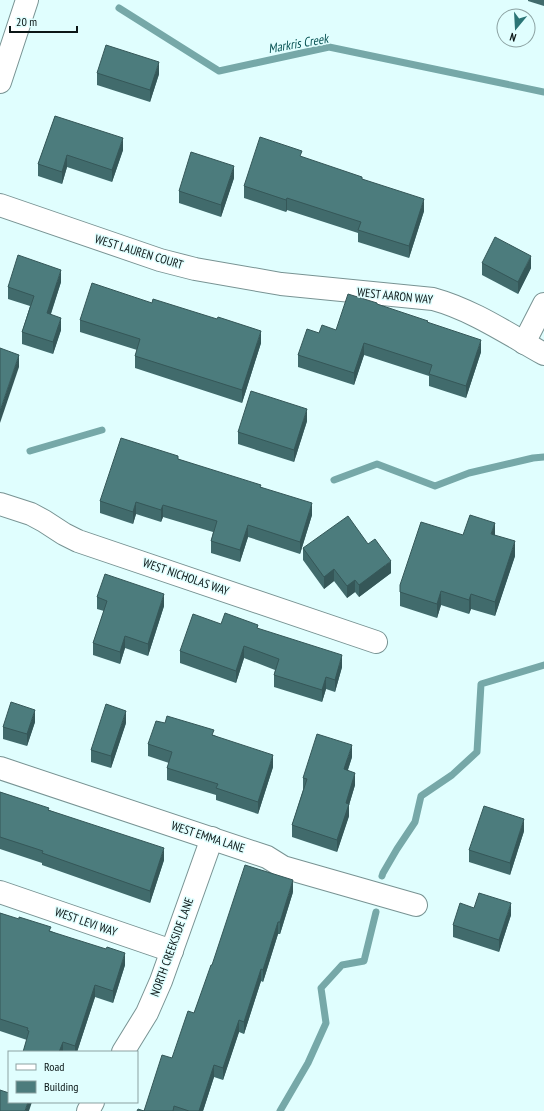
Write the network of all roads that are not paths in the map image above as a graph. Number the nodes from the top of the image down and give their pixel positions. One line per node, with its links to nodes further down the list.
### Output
1 (27, 0): 2 (street)
2 (8, 28): 3 (street)
3 (0, 82)
4 (0, 206): 5 (street, WEST LAUREN COURT)
5 (281, 284): 7 (street, WEST AARON WAY)
6 (544, 304): 7 (street)
7 (524, 343): 8 (street, WEST AARON WAY)
8 (544, 354)
9 (0, 504): 10 (street, WEST NICHOLAS WAY)
10 (376, 642)
11 (0, 768): 12 (street, WEST EMMA LANE)
12 (212, 838): 14 (street, WEST EMMA LANE); 15 (street, NORTH CREEKSIDE LANE)
13 (0, 892): 15 (street, WEST LEVI WAY)
14 (416, 905)
15 (172, 951): 16 (street, NORTH CREEKSIDE LANE)
16 (124, 1051)

